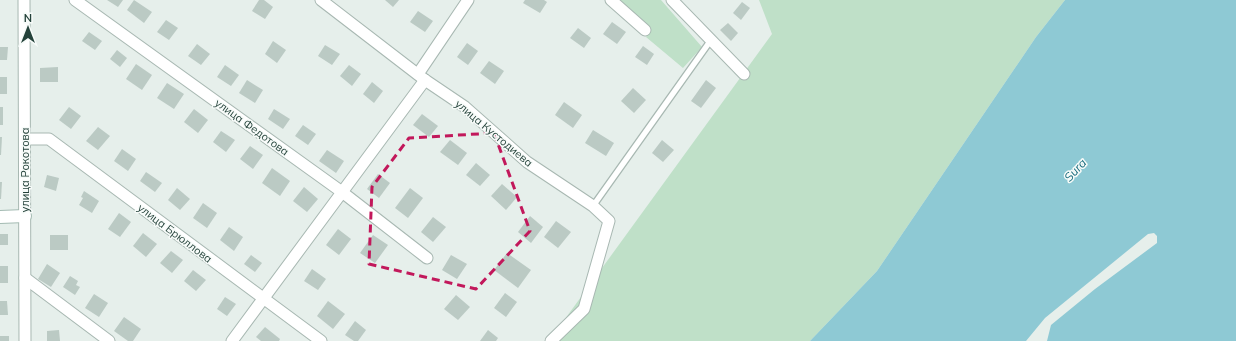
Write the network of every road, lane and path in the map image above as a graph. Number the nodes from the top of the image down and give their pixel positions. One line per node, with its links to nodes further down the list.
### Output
1 (24, 0): 11 (street, улица Рокотова)
2 (74, 0): 12 (street, улица Федотова)
3 (321, 0): 10 (street, улица Кустодиева)
4 (468, 0): 10 (street)
5 (611, 0): 7 (street)
6 (672, 0): 8 (street)
7 (645, 30)
8 (711, 40): 9 (street); 13 (lane)
9 (744, 74)
10 (421, 77): 12 (street); 13 (street, улица Кустодиева)
11 (25, 139): 14 (street, улица Рокотова); 18 (street, улица Брюллова)
12 (342, 192): 16 (street, улица Федотова); 18 (street)
13 (593, 206): 23 (street, улица Кустодиева)
14 (25, 216): 15 (street); 17 (street, улица Рокотова)
15 (0, 217)
16 (427, 258)
17 (25, 278): 19 (street, улица Рокотова); 20 (street)
18 (264, 299): 21 (street); 22 (street, улица Брюллова)
19 (25, 341)
20 (109, 341)
21 (232, 341)
22 (321, 341)
23 (551, 341)

